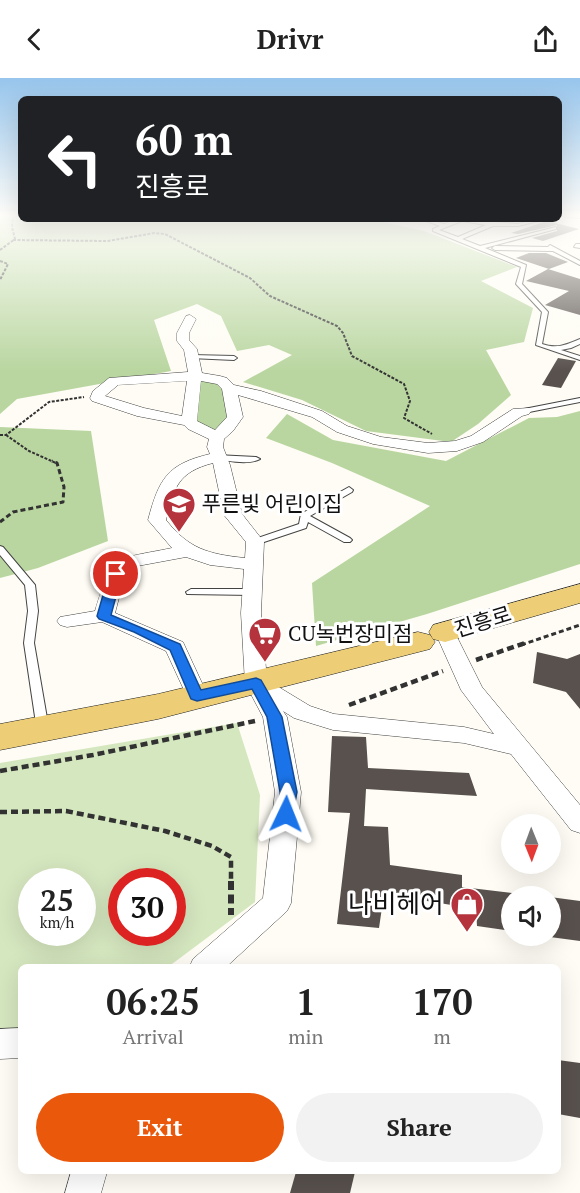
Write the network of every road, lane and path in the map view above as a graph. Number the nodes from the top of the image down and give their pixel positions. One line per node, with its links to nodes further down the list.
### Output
1 (228, 267): 17 (path)
2 (524, 267): 5 (lane)
3 (190, 319): 6 (street)
4 (580, 341): 5 (lane)
5 (550, 349): 8 (lane)
6 (192, 357): 7 (lane); 9 (street)
7 (234, 357)
8 (580, 358)
9 (194, 376): 10 (street); 11 (street); 14 (street)
10 (231, 389): 13 (street); 18 (street)
11 (97, 396): 14 (street); 16 (path)
12 (580, 400): 13 (lane)
13 (524, 411)
14 (189, 421): 18 (street)
15 (0, 435): 16 (path)
16 (6, 435): 23 (path)
17 (436, 435)
18 (217, 437): 19 (street)
19 (219, 457): 20 (lane); 25 (street); 27 (street)
20 (256, 459)
21 (349, 490): 22 (lane)
22 (304, 516): 24 (lane); 25 (lane)
23 (0, 522)
24 (347, 540)
25 (255, 542): 28 (street)
26 (0, 549): 37 (lane)
27 (188, 551): 28 (street); 32 (street)
28 (254, 564): 30 (street)
29 (190, 592): 30 (lane)
30 (252, 592): 35 (street)
31 (580, 593): 34 (main road, 진흥로)
32 (104, 616): 33 (street); 36 (street)
33 (67, 621)
34 (431, 637): 35 (main road, 진흥로); 39 (street, 진흥로)
35 (256, 683): 36 (main road, 진흥로); 39 (street); 43 (street)
36 (197, 696): 37 (main road, 진흥로)
37 (43, 730): 38 (main road, 진흥로)
38 (0, 737)
39 (516, 747): 41 (street, 진흥로)
40 (0, 812): 42 (path)
41 (580, 823)
42 (231, 921)
43 (208, 964)
44 (18, 1043): 45 (street)
45 (0, 1044)
46 (88, 1174): 47 (street)
47 (83, 1193)

